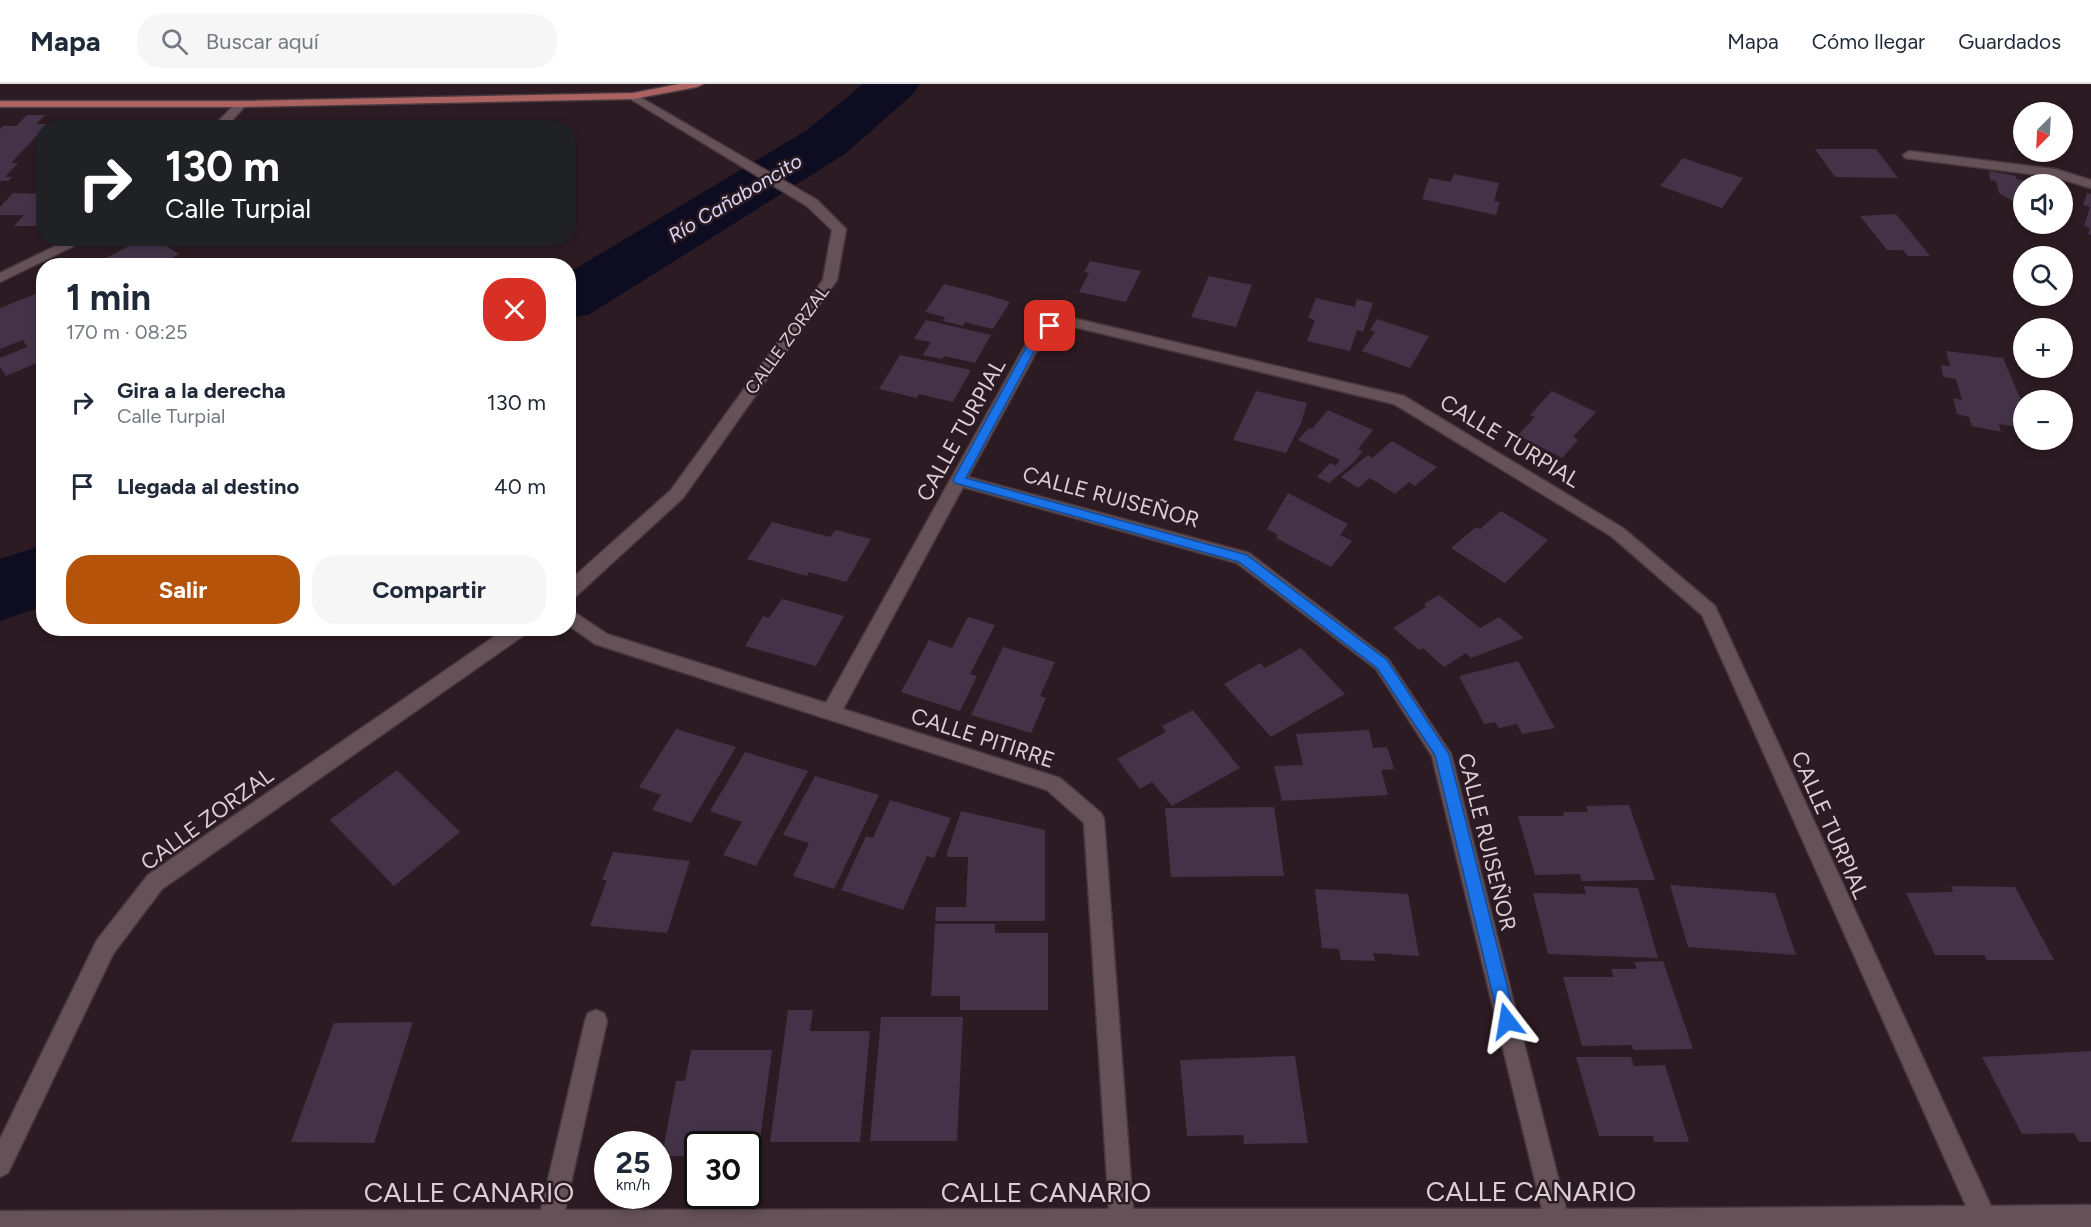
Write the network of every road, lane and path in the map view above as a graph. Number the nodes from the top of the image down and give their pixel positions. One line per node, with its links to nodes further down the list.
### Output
1 (697, 84): 2 (main road)
2 (633, 96): 4 (main road); 13 (street, CALLE ZORZAL)
3 (0, 104): 4 (main road)
4 (241, 104): 5 (street)
5 (226, 120)
6 (1909, 155): 7 (street)
7 (2091, 184)
8 (67, 246): 9 (street)
9 (42, 258)
10 (36, 261): 11 (street)
11 (0, 278)
12 (959, 480): 16 (street, CALLE TURPIAL); 19 (street, CALLE TURPIAL); 21 (street, CALLE RUISEÑOR)
13 (576, 586)
14 (576, 621): 16 (street, CALLE PITIRRE)
15 (509, 636): 18 (street, CALLE ZORZAL)
16 (830, 714): 24 (street, CALLE PITIRRE)
17 (596, 1021): 23 (street)
18 (0, 1165)
19 (1983, 1216): 20 (street, CALLE CANARIO); 21 (street, CALLE CANARIO)
20 (2091, 1217)
21 (1557, 1221): 24 (street, CALLE CANARIO)
22 (0, 1222): 23 (street, CALLE CANARIO)
23 (550, 1222): 24 (street, CALLE CANARIO)
24 (1122, 1224)

